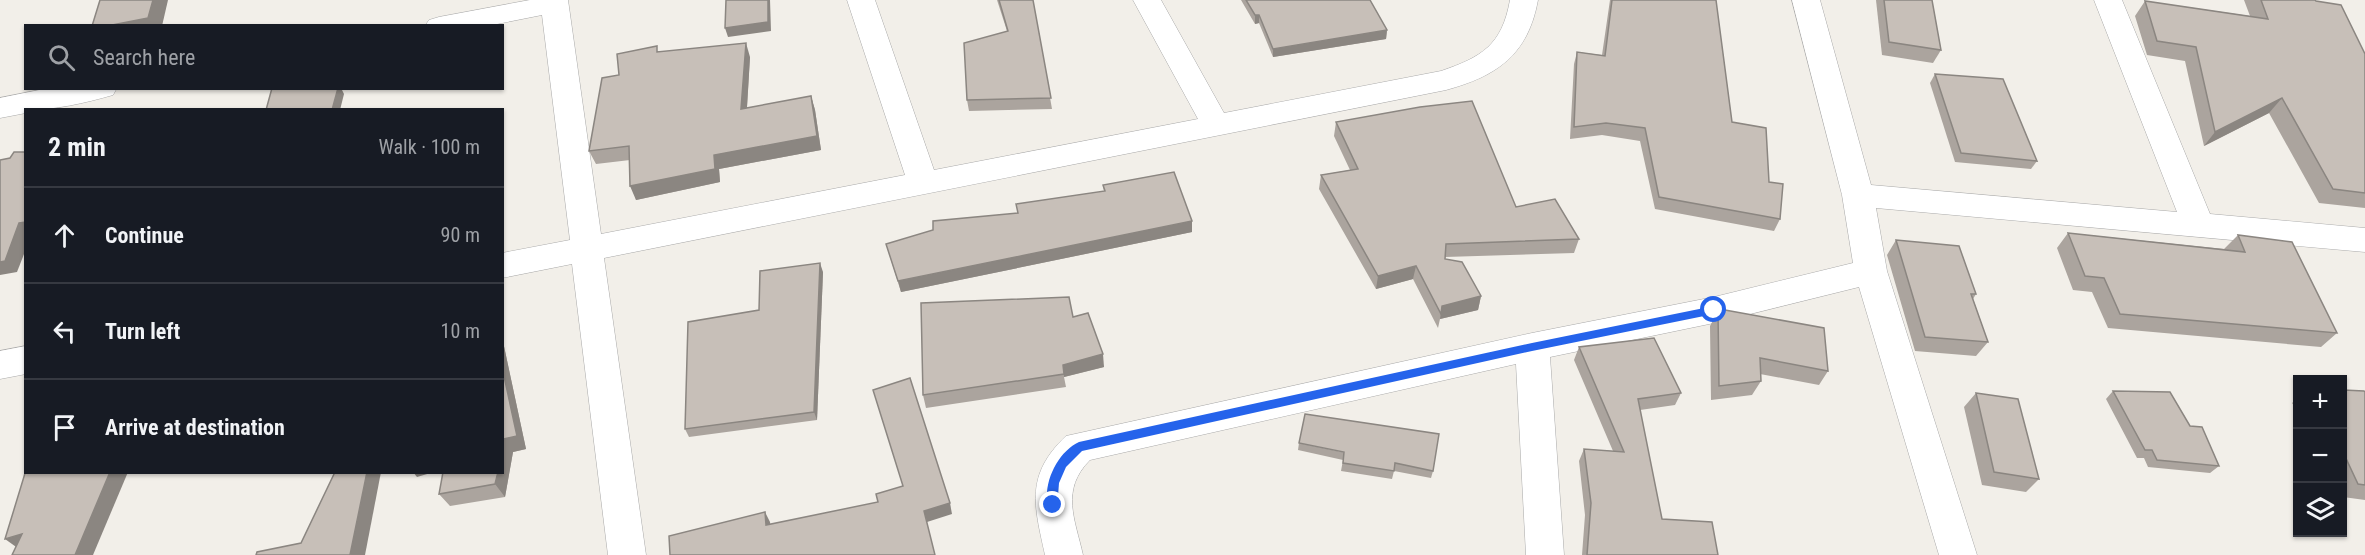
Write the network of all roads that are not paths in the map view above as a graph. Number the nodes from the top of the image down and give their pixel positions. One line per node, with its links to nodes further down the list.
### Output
1 (861, 0): 11 (street)
2 (1147, 0): 10 (street)
3 (1524, 0): 10 (street)
4 (1806, 0): 12 (street)
5 (2108, 0): 13 (street)
6 (554, 2): 7 (street); 15 (street)
7 (449, 24)
8 (93, 90): 9 (street)
9 (0, 108)
10 (1216, 125): 11 (street)
11 (923, 184): 15 (street)
12 (1858, 195): 13 (street); 17 (street)
13 (2198, 225): 14 (street)
14 (2365, 240)
15 (587, 249): 16 (street); 21 (street)
16 (504, 266)
17 (1871, 271): 18 (street); 24 (street)
18 (1532, 347): 22 (street); 23 (street)
19 (24, 360): 20 (street)
20 (0, 365)
21 (627, 555)
22 (1064, 555)
23 (1545, 555)
24 (1958, 555)

